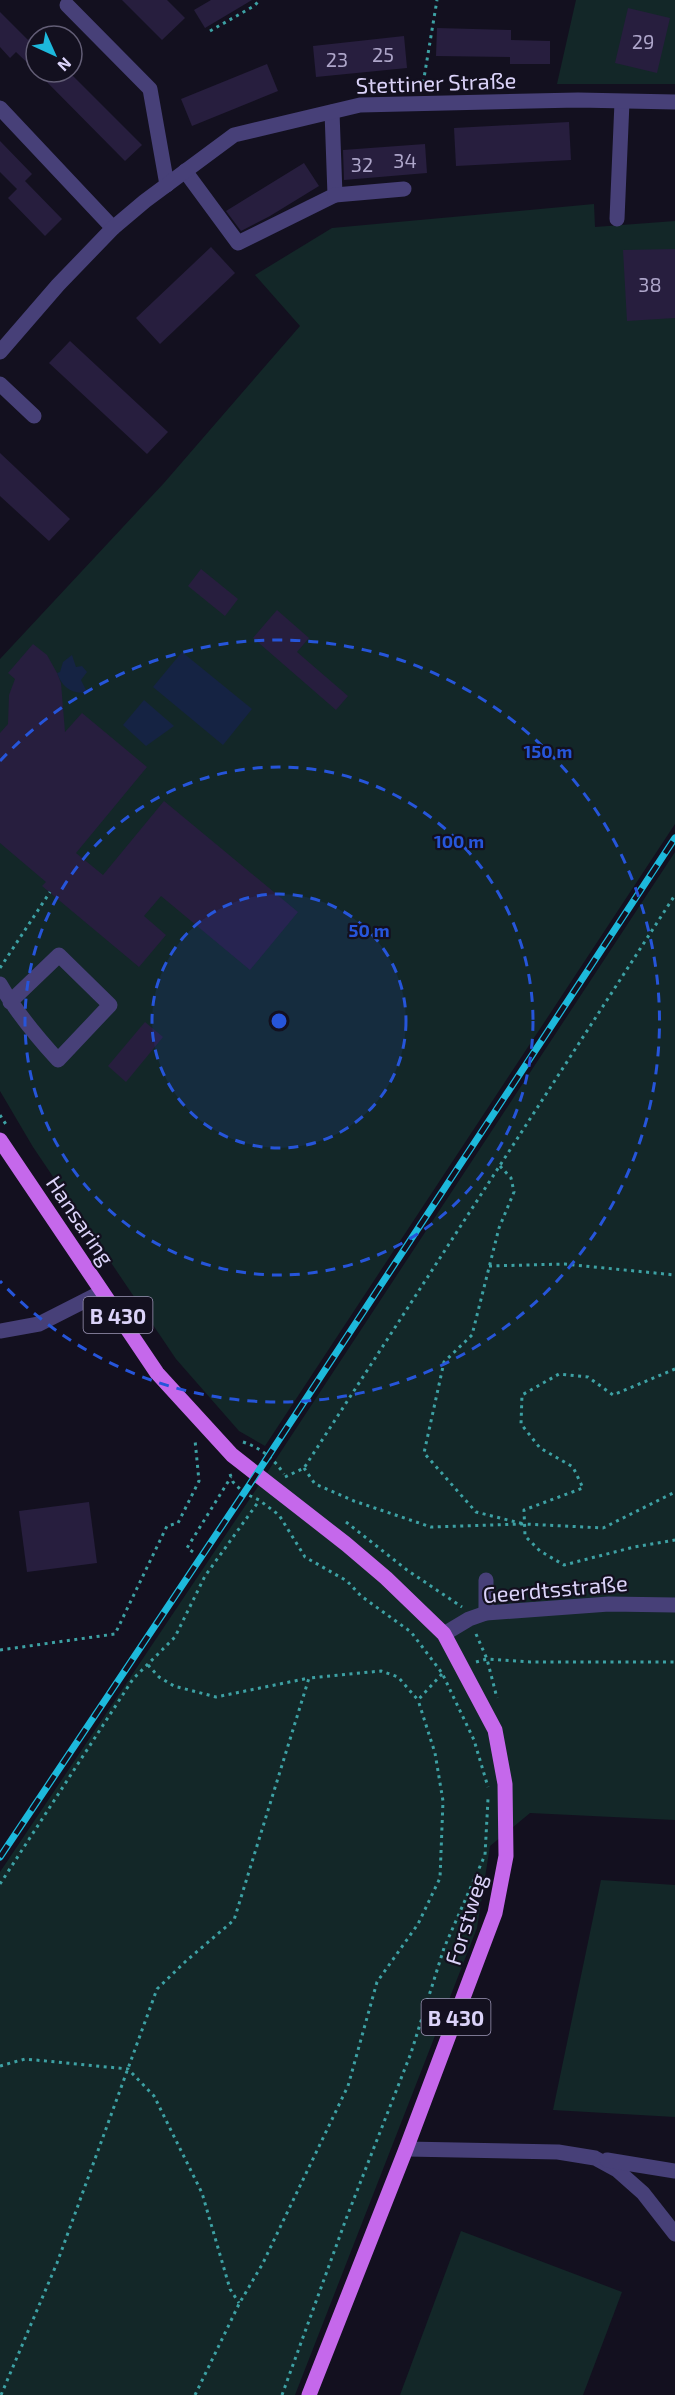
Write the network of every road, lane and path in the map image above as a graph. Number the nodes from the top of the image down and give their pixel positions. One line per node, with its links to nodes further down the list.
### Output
1 (260, 0): 4 (path)
2 (437, 0): 7 (path)
3 (67, 5): 11 (street)
4 (210, 31)
5 (622, 102): 6 (street, Stettiner Straße); 7 (street, Stettiner Straße); 14 (street)
6 (675, 102)
7 (420, 104): 9 (street, Stettiner Straße)
8 (0, 108): 15 (street)
9 (332, 111): 10 (street, Stettiner Straße); 13 (street)
10 (185, 171): 11 (street, Stettiner Straße); 13 (street)
11 (167, 185): 15 (street, Stettiner Straße)
12 (404, 189): 13 (street)
13 (335, 195)
14 (618, 219)
15 (113, 228): 16 (street, Stettiner Straße)
16 (0, 352)
17 (0, 384): 18 (street)
18 (34, 416)
19 (50, 892): 21 (path)
20 (675, 895): 26 (path)
21 (0, 968)
22 (0, 984): 23 (street)
23 (10, 1002): 23 (street)
24 (0, 1115): 25 (path)
25 (6, 1137): 29 (main road, Hansaring / B 430)
26 (500, 1166): 27 (path); 36 (path)
27 (489, 1266): 28 (path); 45 (path)
28 (675, 1275)
29 (102, 1292): 30 (street); 41 (main road, Hansaring / B 430)
30 (0, 1331)
31 (675, 1369): 45 (path)
32 (188, 1432): 33 (path)
33 (195, 1440): 35 (path); 53 (path)
34 (237, 1440): 39 (path)
35 (203, 1446)
36 (304, 1468): 39 (path); 45 (path)
37 (228, 1471): 38 (path)
38 (231, 1477): 43 (path); 47 (path)
39 (286, 1477): 40 (path); 41 (path)
40 (295, 1483)
41 (270, 1485): 43 (path); 52 (main road, Forstweg / B 430)
42 (675, 1492): 45 (path)
43 (259, 1500): 56 (path); 58 (path)
44 (338, 1516): 51 (path)
45 (524, 1524): 46 (path)
46 (675, 1540)
47 (193, 1552)
48 (486, 1580): 50 (street)
49 (675, 1605): 50 (street, Geerdtsstraße)
50 (486, 1613): 51 (street, Geerdtsstraße)
51 (469, 1619): 52 (street, Geerdtsstraße); 54 (path)
52 (444, 1634): 57 (main road, Forstweg / B 430)
53 (0, 1650)
54 (487, 1659): 55 (path); 57 (path); 61 (path)
55 (675, 1662)
56 (148, 1664): 59 (path); 64 (path)
57 (462, 1667): 67 (main road, Forstweg / B 430)
58 (442, 1673): 60 (path); 62 (path)
59 (309, 1677): 60 (path); 66 (path)
60 (418, 1700): 71 (path)
61 (498, 1701)
62 (488, 1788)
63 (488, 1799): 74 (path)
64 (0, 1884)
65 (0, 2066): 66 (path)
66 (128, 2069): 71 (path); 72 (path)
67 (406, 2149): 68 (street); 75 (main road, Forstweg / B 430)
68 (595, 2158): 69 (street); 70 (street)
69 (675, 2171)
70 (675, 2234)
71 (239, 2304): 73 (path)
72 (1, 2395)
73 (195, 2395)
74 (282, 2395)
75 (309, 2395)

